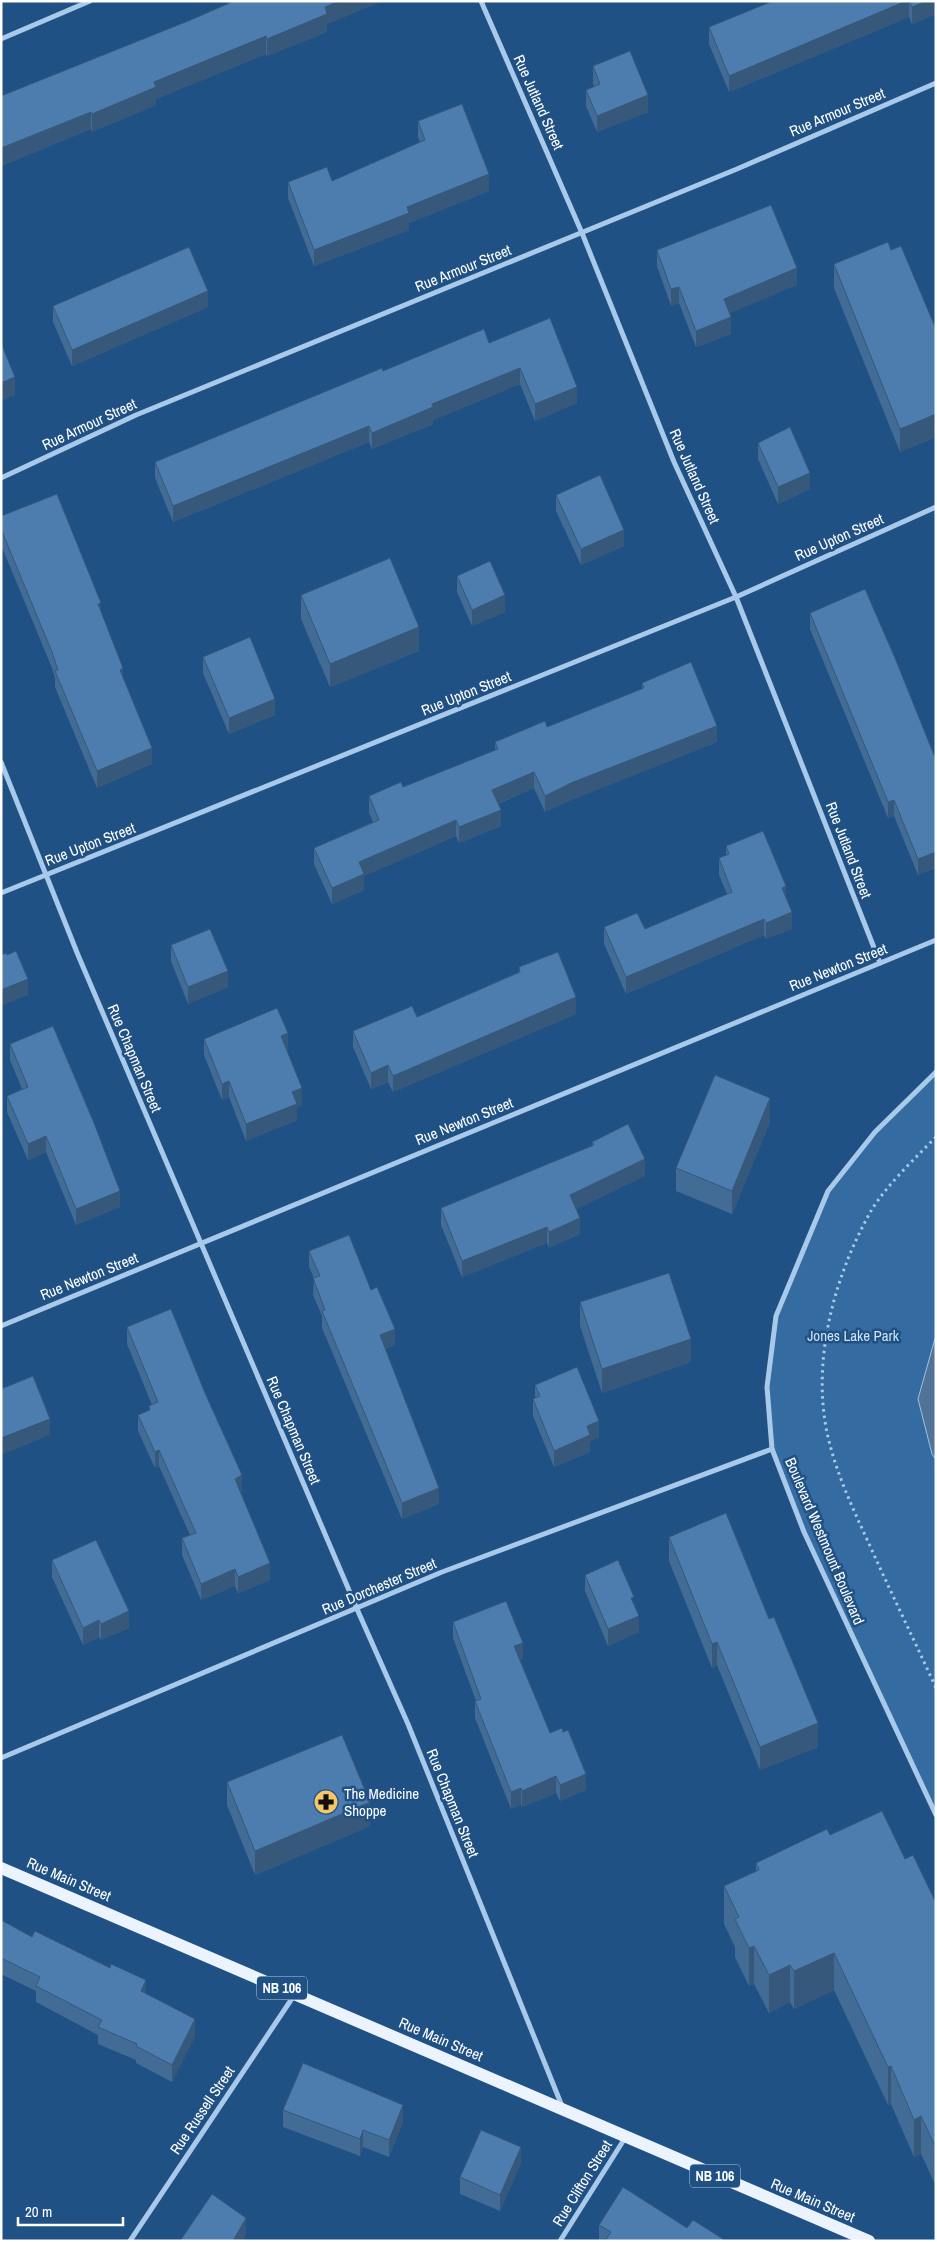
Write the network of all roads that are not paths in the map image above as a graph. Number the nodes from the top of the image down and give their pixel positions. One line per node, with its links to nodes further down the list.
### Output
1 (90, 1): 3 (street)
2 (481, 1): 5 (street, Rue Jutland Street)
3 (1, 39)
4 (936, 83): 5 (street, Rue Armour Street)
5 (582, 233): 6 (street, Rue Armour Street); 8 (street, Rue Jutland Street)
6 (1, 478)
7 (936, 507): 8 (street, Rue Upton Street)
8 (736, 597): 10 (street, Rue Upton Street); 13 (street, Rue Jutland Street)
9 (1, 762): 10 (street, Rue Chapman Street)
10 (47, 874): 11 (street, Rue Upton Street); 15 (street, Rue Chapman Street)
11 (1, 893)
12 (936, 940): 13 (street, Rue Newton Street)
13 (880, 963): 15 (street, Rue Newton Street)
14 (936, 1072): 17 (street, Boulevard Westmount Boulevard)
15 (201, 1243): 16 (street, Rue Newton Street); 18 (street, Rue Chapman Street)
16 (1, 1326)
17 (772, 1449): 18 (street, Rue Dorchester Street); 20 (street, Boulevard Westmount Boulevard)
18 (357, 1609): 19 (street, Rue Dorchester Street); 23 (street, Rue Chapman Street)
19 (1, 1758)
20 (936, 1815)
21 (1, 1868): 22 (main road, Rue Main Street / NB 106)
22 (294, 1994): 23 (main road, Rue Main Street / NB 106); 25 (street, Rue Russell Street)
23 (563, 2109): 24 (main road, Rue Main Street / NB 106)
24 (625, 2138): 26 (street, Rue Clifton Street); 27 (main road, Rue Main Street / NB 106)
25 (130, 2241)
26 (560, 2241)
27 (868, 2241)

